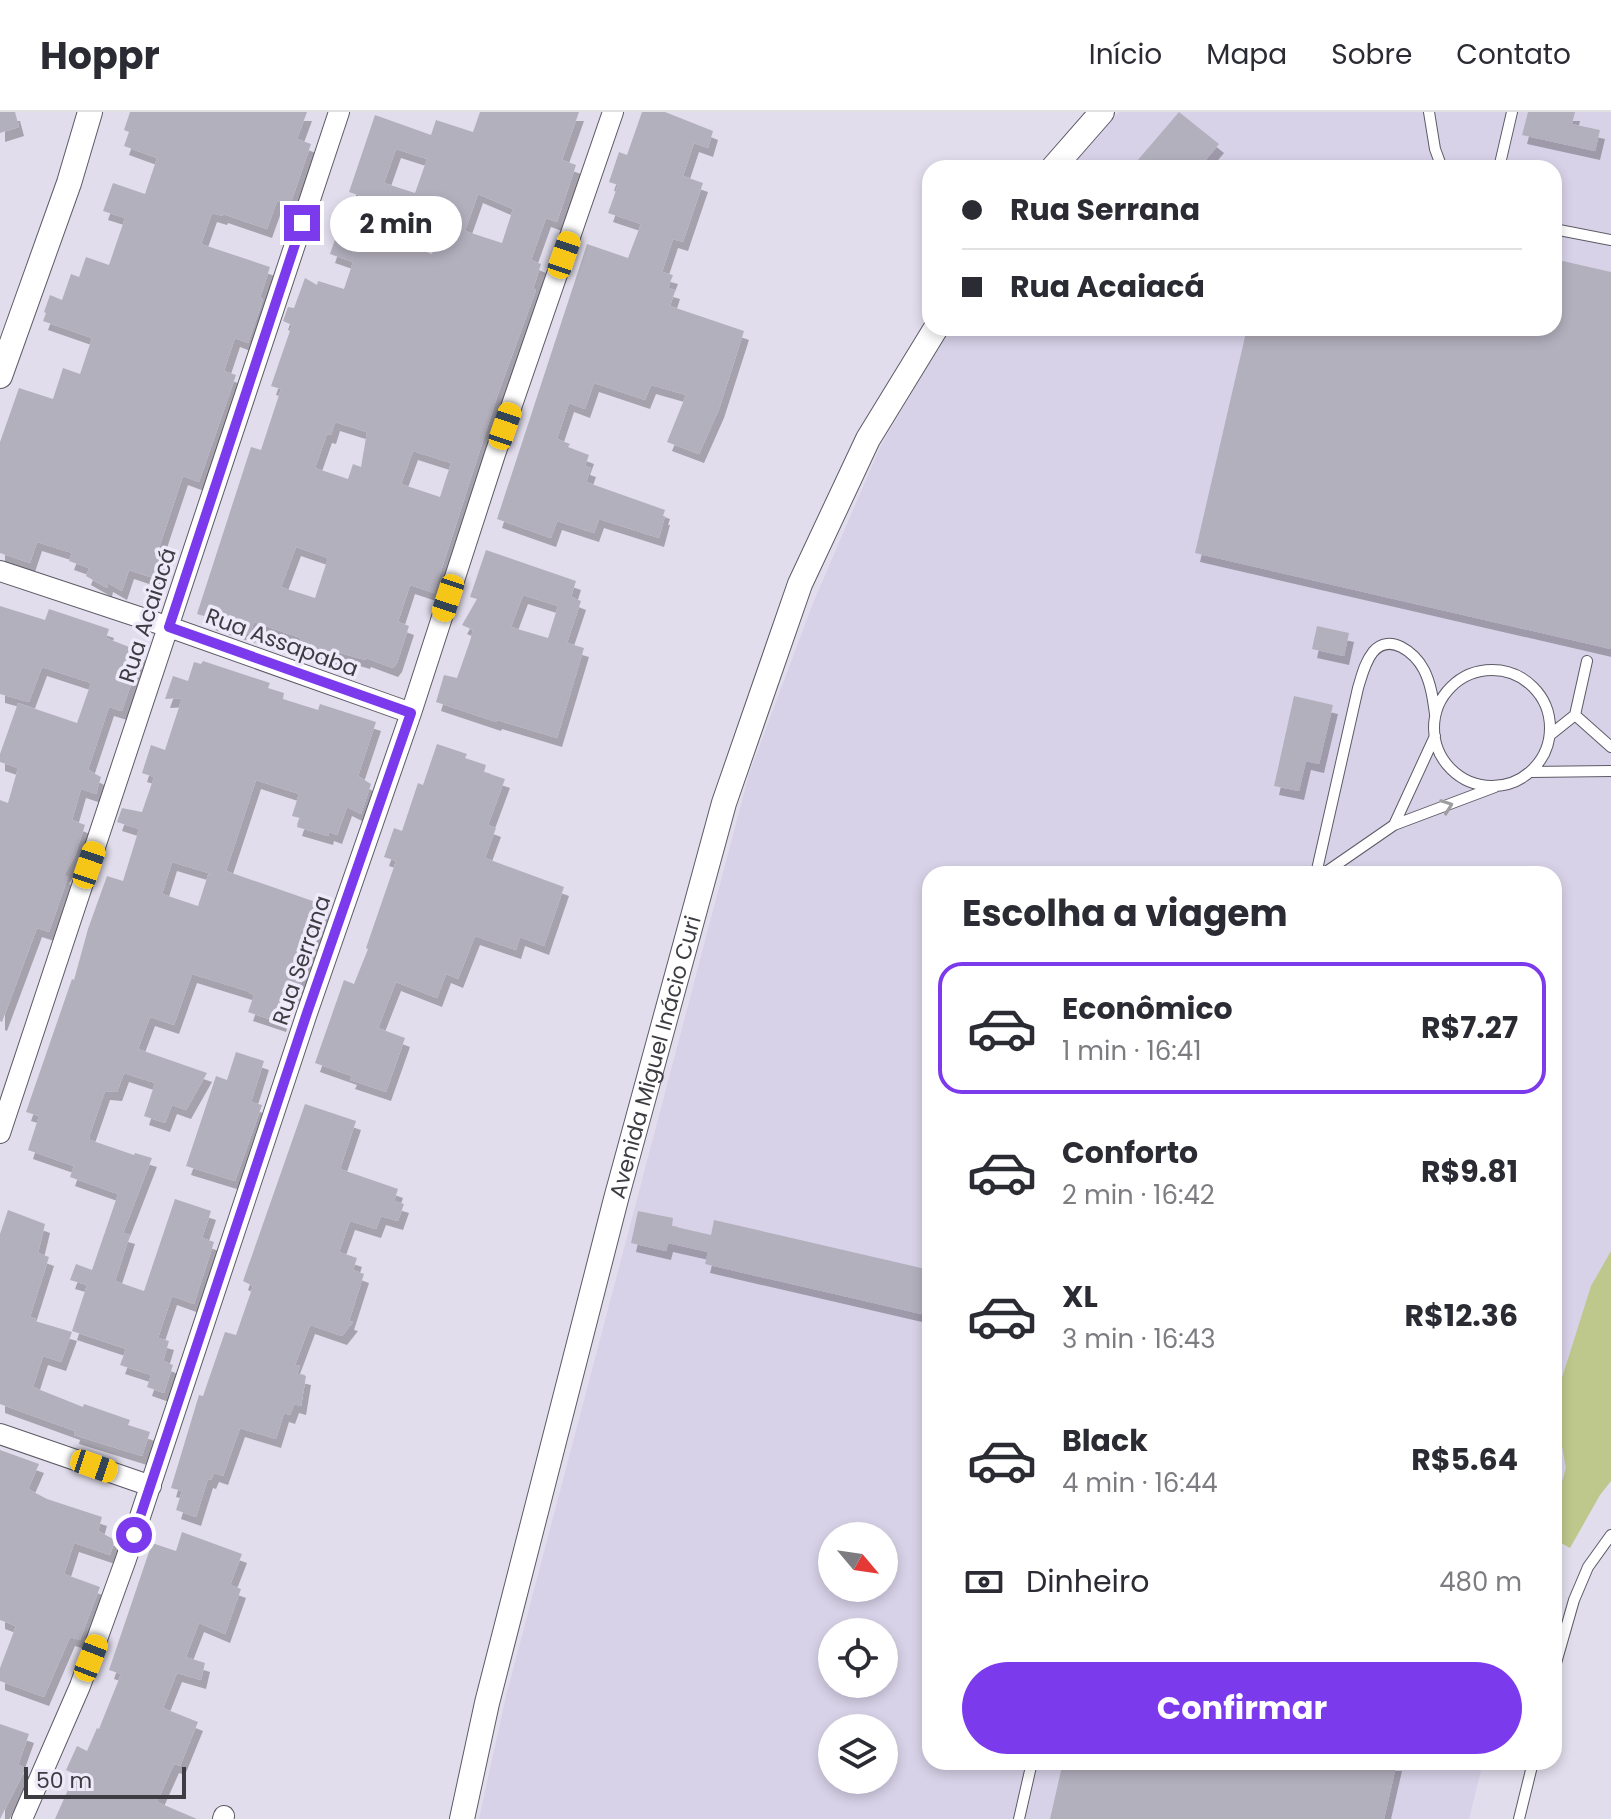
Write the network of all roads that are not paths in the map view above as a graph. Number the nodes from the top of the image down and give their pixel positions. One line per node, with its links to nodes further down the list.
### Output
1 (90, 112): 13 (street)
2 (339, 112): 15 (street, Rua Acaiacá)
3 (613, 112): 17 (street, Rua Serrana)
4 (1102, 112): 7 (street)
5 (1429, 112): 8 (lane)
6 (1512, 112): 9 (lane)
7 (1060, 160)
8 (1439, 160)
9 (1501, 160)
10 (1562, 231): 11 (lane)
11 (1611, 240)
12 (931, 336): 37 (street, Avenida Miguel Inácio Curi)
13 (0, 376)
14 (0, 571): 15 (street, Rua Assapaba)
15 (169, 627): 17 (street, Rua Assapaba); 29 (street, Rua Acaiacá)
16 (1587, 661): 18 (lane)
17 (411, 713): 31 (street, Rua Serrana)
18 (1575, 715): 20 (lane); 22 (lane)
19 (1435, 716): 20 (lane); 21 (lane); 27 (lane)
20 (1550, 735): 24 (lane)
21 (1435, 736): 25 (lane); 26 (lane)
22 (1611, 747)
23 (1611, 771): 24 (lane)
24 (1530, 772): 25 (lane)
25 (1499, 786): 26 (lane, one-way to 25)
26 (1394, 825): 28 (lane)
27 (1318, 866)
28 (1335, 866)
29 (0, 1133)
30 (0, 1434): 31 (street)
31 (151, 1486): 36 (street, Rua Serrana)
32 (1611, 1535): 33 (lane)
33 (1562, 1642)
34 (1030, 1770): 38 (lane)
35 (1531, 1770): 39 (lane)
36 (22, 1819)
37 (462, 1819)
38 (1019, 1819)
39 (1519, 1819)

